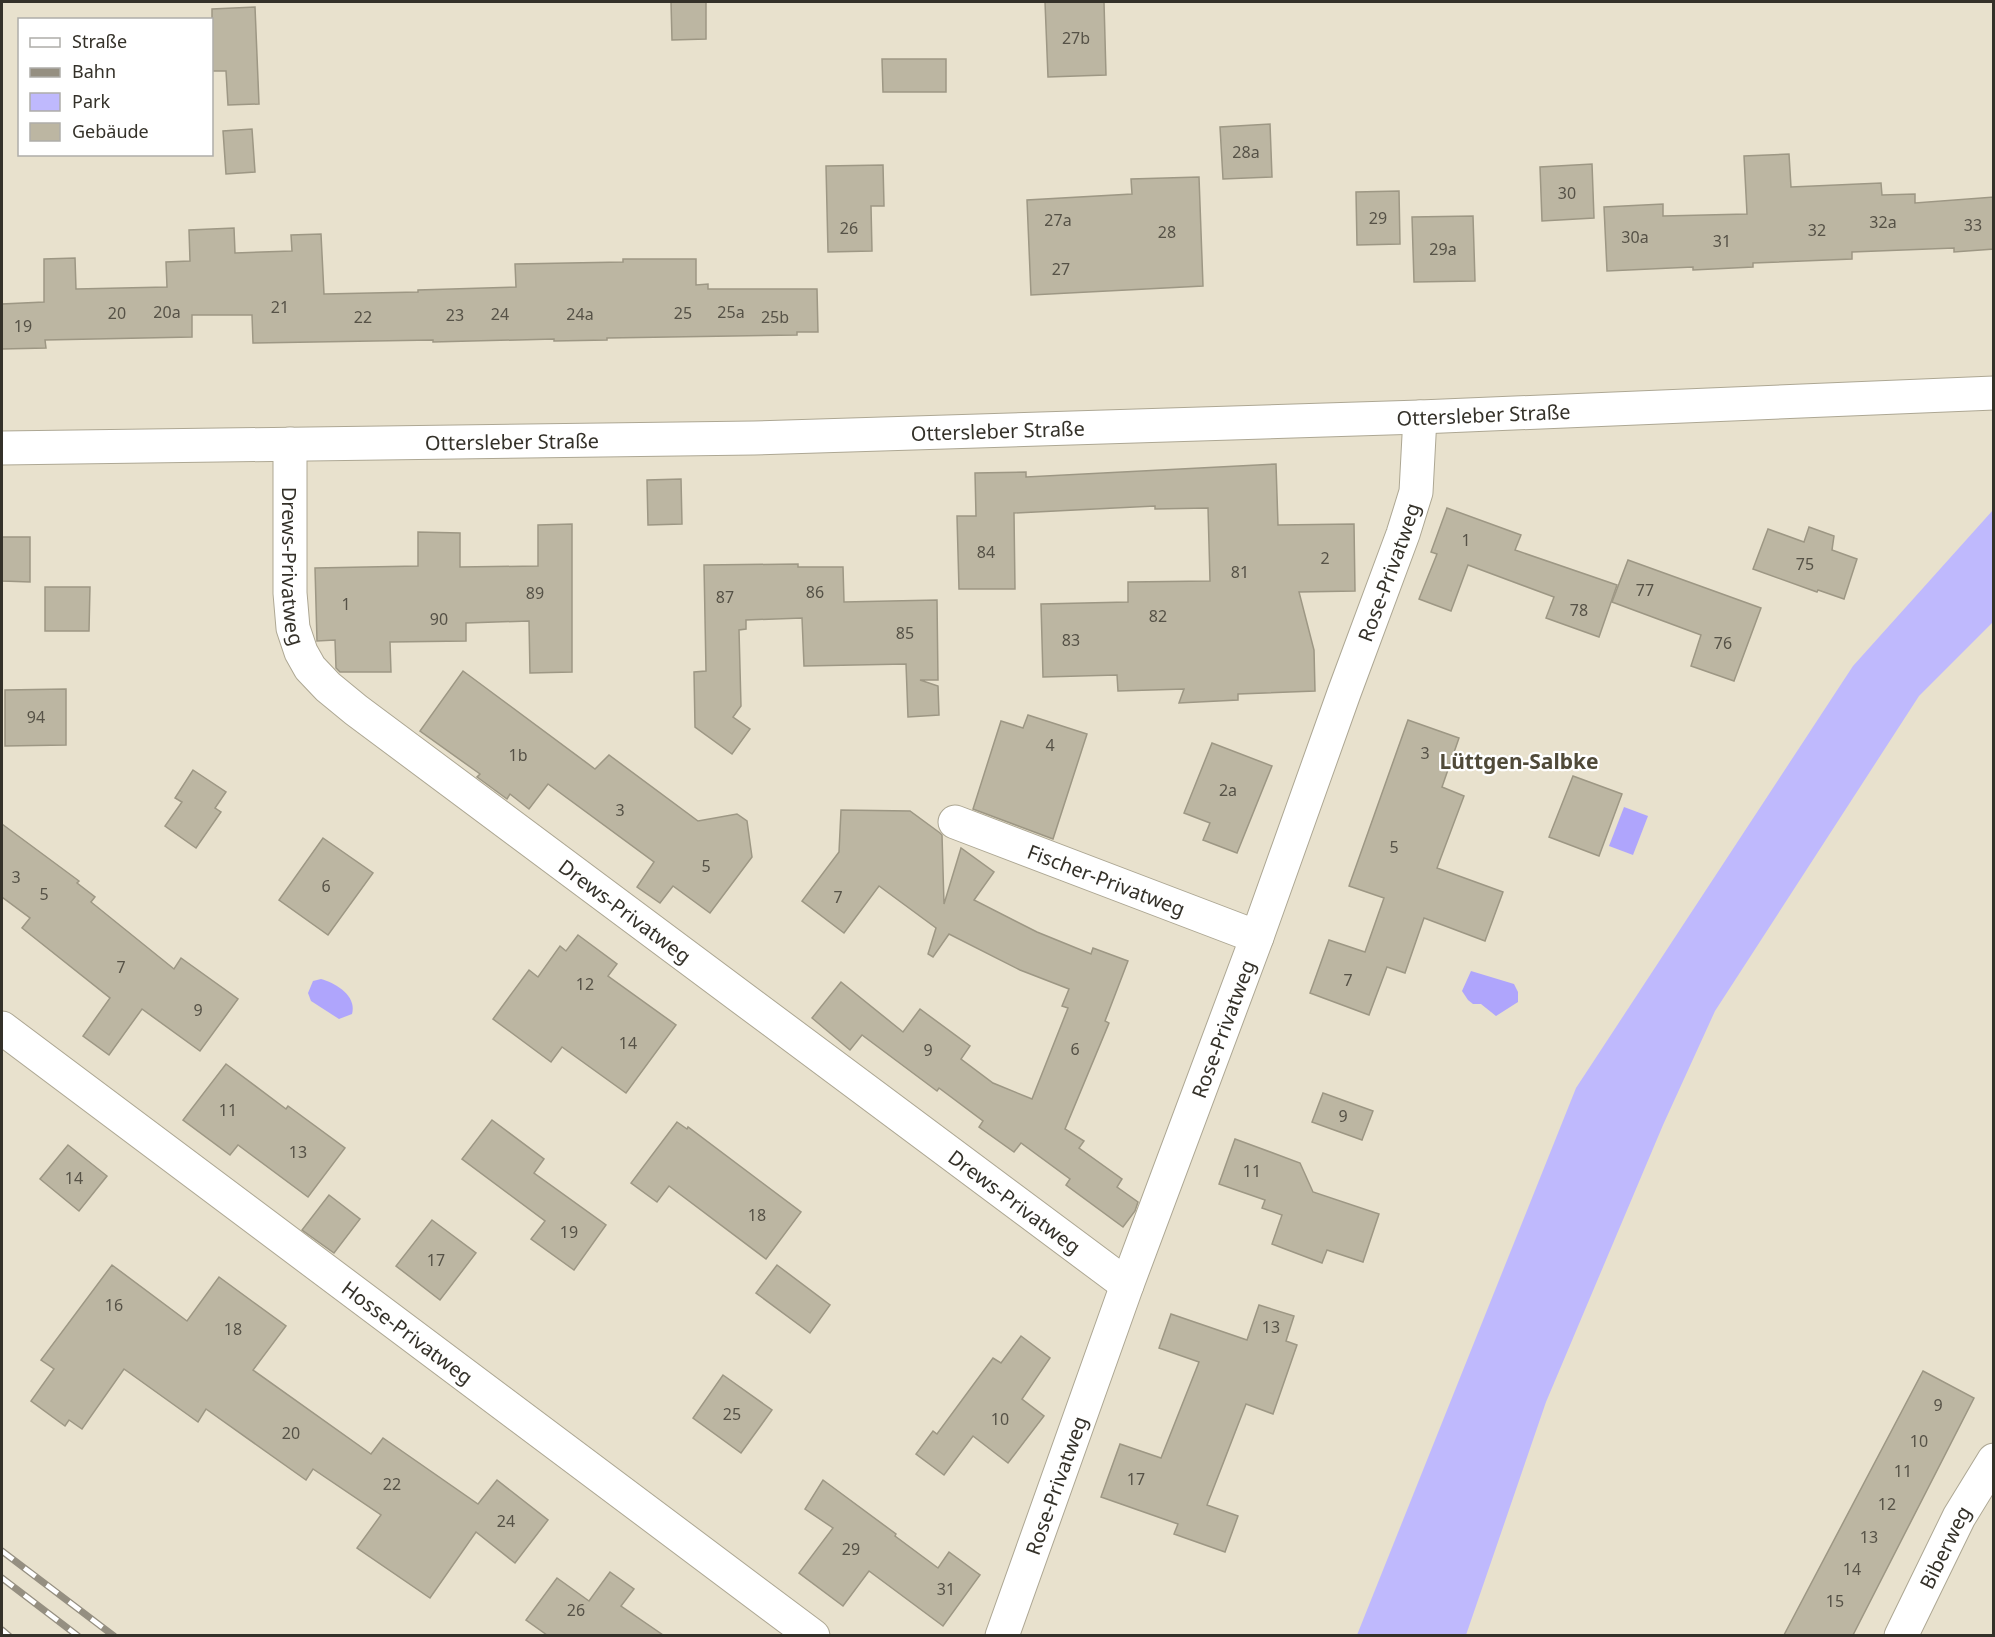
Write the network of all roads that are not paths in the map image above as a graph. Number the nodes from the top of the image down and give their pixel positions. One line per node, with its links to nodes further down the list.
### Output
1 (1994, 393): 2 (street, Ottersleber Straße)
2 (1420, 417): 3 (street, Ottersleber Straße); 6 (street, Rose-Privatweg)
3 (290, 444): 4 (street, Ottersleber Straße); 8 (street, Drews-Privatweg)
4 (2, 448)
5 (956, 822): 6 (street, Fischer-Privatweg)
6 (1257, 936): 8 (street, Rose-Privatweg)
7 (2, 1028): 10 (street, Hosse-Privatweg)
8 (1127, 1285): 11 (street, Rose-Privatweg)
9 (1994, 1460): 12 (street, Biberweg)
10 (813, 1635)
11 (1002, 1635)
12 (1901, 1635)

